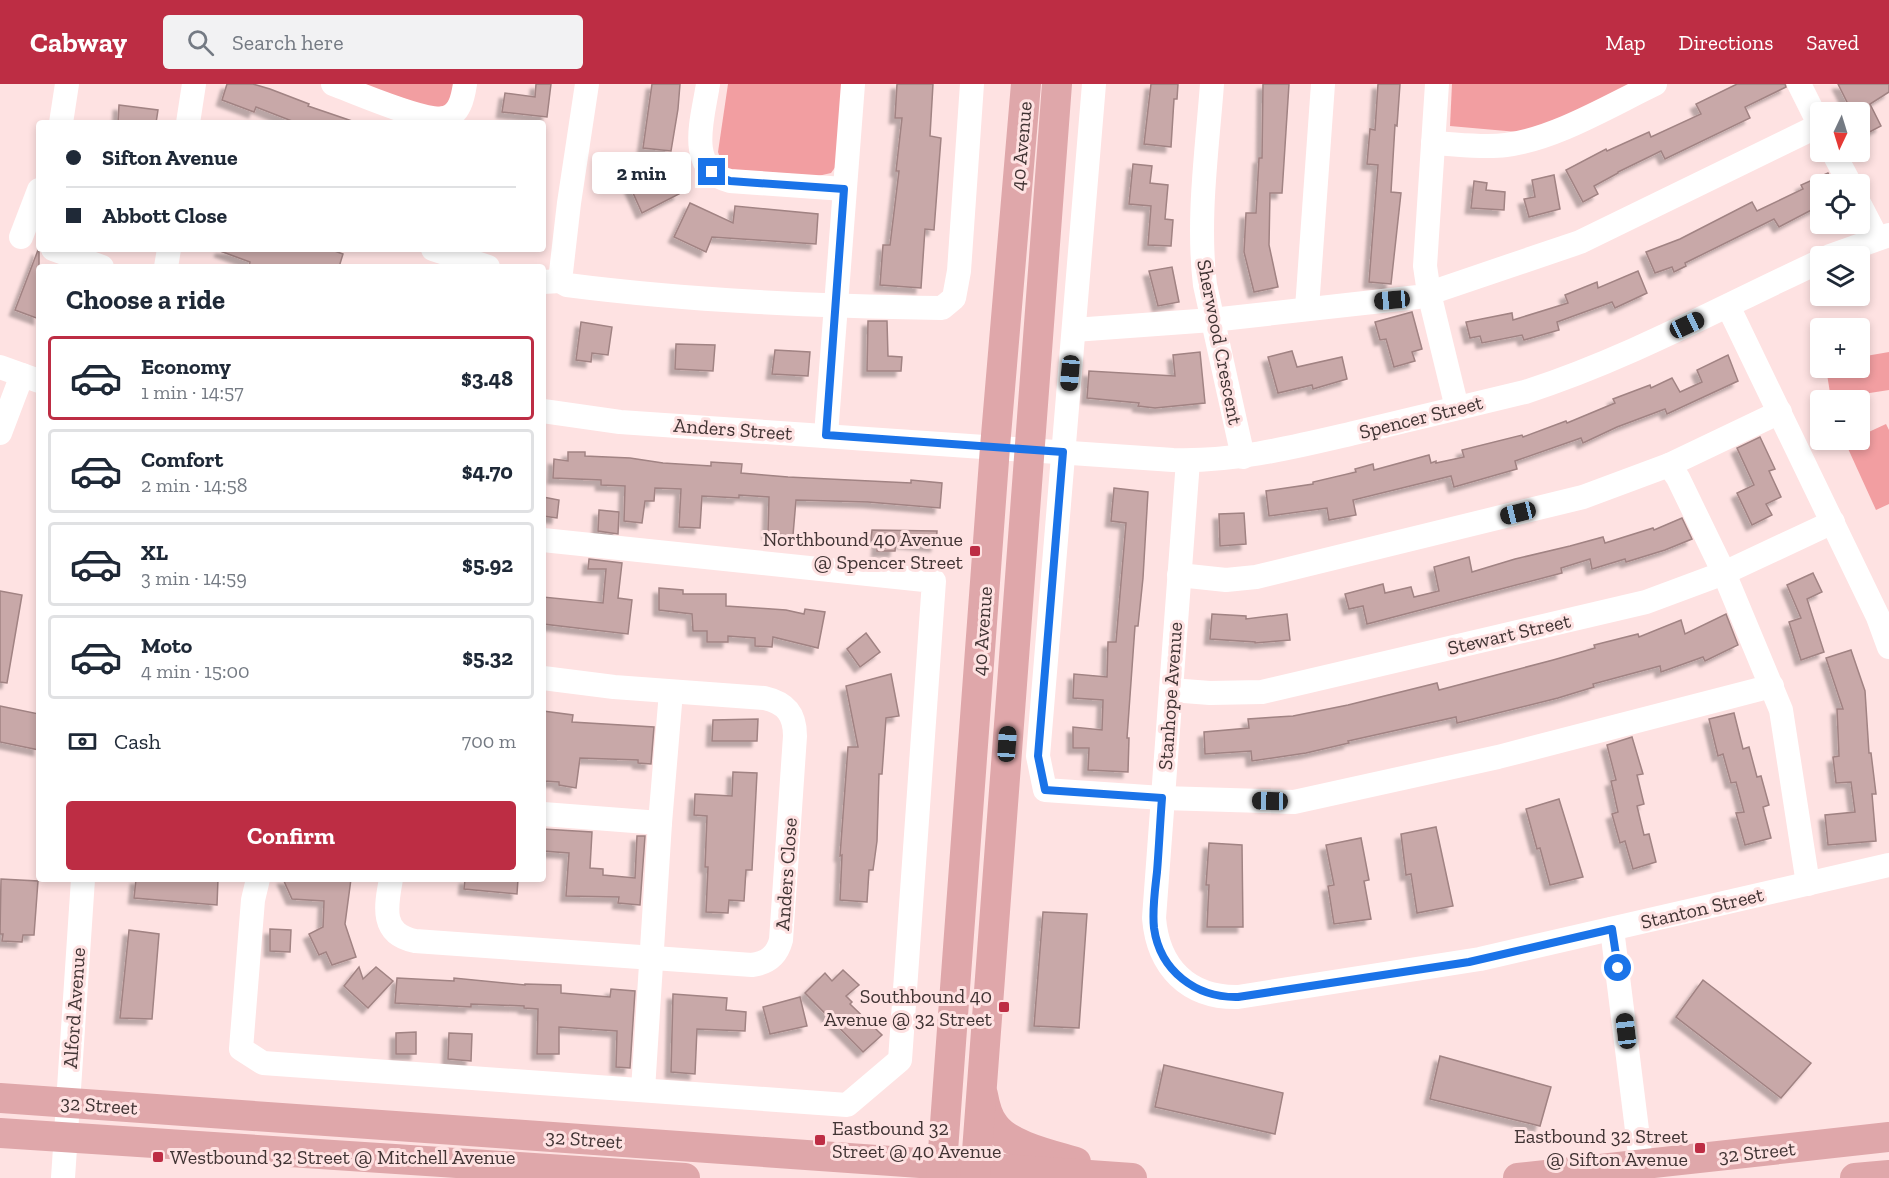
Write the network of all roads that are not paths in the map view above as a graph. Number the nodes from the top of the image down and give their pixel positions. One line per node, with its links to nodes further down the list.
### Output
1 (68, 84): 18 (street)
2 (194, 84): 19 (street)
3 (333, 84): 4 (street)
4 (465, 84)
5 (586, 84): 33 (street)
6 (708, 84): 22 (street)
7 (853, 84): 22 (street)
8 (972, 84): 35 (street)
9 (1026, 84): 46 (main road, 40 Avenue)
10 (1057, 84): 47 (main road, 40 Avenue)
11 (1094, 84): 39 (street)
12 (1212, 84): 38 (street, Sherwood Crescent)
13 (1323, 84): 37 (street)
14 (1437, 84): 21 (street)
15 (1654, 84): 21 (street)
16 (1799, 84): 17 (street)
17 (1810, 107)
18 (62, 120)
19 (188, 120)
20 (1810, 132): 34 (street)
21 (1433, 143): 34 (street)
22 (844, 189): 35 (street)
23 (36, 197): 26 (street)
24 (1870, 218): 25 (street)
25 (1883, 236): 27 (street)
26 (20, 237)
27 (1856, 246)
28 (61, 252): 30 (street)
29 (443, 252): 31 (street)
30 (94, 264)
31 (479, 264)
32 (1810, 266): 36 (street, Spencer Street)
33 (552, 281): 35 (street)
34 (1429, 293): 37 (street); 41 (street)
35 (835, 306): 45 (street)
36 (1728, 306): 41 (street, Spencer Street); 43 (street)
37 (1307, 308): 38 (street)
38 (1212, 320): 39 (street); 49 (street, Sherwood Crescent)
39 (1074, 330): 48 (street)
40 (20, 374): 44 (street)
41 (1457, 408): 49 (street, Spencer Street)
42 (546, 411): 45 (street, Anders Street)
43 (1780, 412): 51 (street); 52 (street)
44 (0, 433)
45 (826, 435): 46 (street, Anders Street)
46 (995, 447): 47 (street, Spencer Street); 79 (main road, 40 Avenue)
47 (1030, 449): 48 (street, Spencer Street); 73 (main road, 40 Avenue)
48 (1063, 452): 50 (street, Spencer Street); 61 (street)
49 (1243, 457): 50 (street, Spencer Street)
50 (1188, 461): 55 (street, Stanhope Avenue)
51 (1669, 465): 54 (street); 55 (street)
52 (1833, 522): 54 (street, Stewart Street); 56 (street)
53 (546, 540): 72 (street)
54 (1724, 573): 58 (street); 59 (street, Stewart Street)
55 (1179, 576): 59 (street, Stanhope Avenue)
56 (1889, 646)
57 (546, 678): 60 (street, Anders Close)
58 (1772, 686): 61 (street); 68 (street)
59 (1171, 690): 61 (street, Stanhope Avenue)
60 (671, 692): 63 (street); 70 (street, Anders Close)
61 (1162, 798): 71 (street, Stanhope Avenue)
62 (546, 814): 63 (street)
63 (660, 823): 70 (street)
64 (1889, 865): 68 (street, Stanton Street)
65 (83, 882): 75 (street, Alford Avenue)
66 (257, 882): 72 (street)
67 (390, 882): 70 (street, Anders Close)
68 (1808, 884): 69 (street, Stanton Street)
69 (1612, 929): 71 (street, Stanton Street); 80 (street)
70 (652, 958): 72 (street)
71 (1196, 988)
72 (643, 1090)
73 (982, 1090): 81 (main road, 40 Avenue); 85 (main road)
74 (0, 1098): 75 (main road, 32 Street)
75 (68, 1102): 78 (street, Alford Avenue); 79 (main road, 32 Street)
76 (0, 1133): 78 (main road, 32 Street)
77 (1889, 1137): 80 (main road, 32 Street)
78 (65, 1138): 83 (street, Alford Avenue); 84 (main road, 32 Street)
79 (942, 1171): 81 (main road, 32 Street)
80 (1642, 1171): 87 (main road, 32 Street)
81 (976, 1172): 85 (main road, 32 Street)
82 (1889, 1175): 88 (main road)
83 (63, 1178)
84 (685, 1178)
85 (1124, 1178): 86 (main road, 32 Street)
86 (1132, 1178)
87 (1518, 1178)
88 (1855, 1178)

